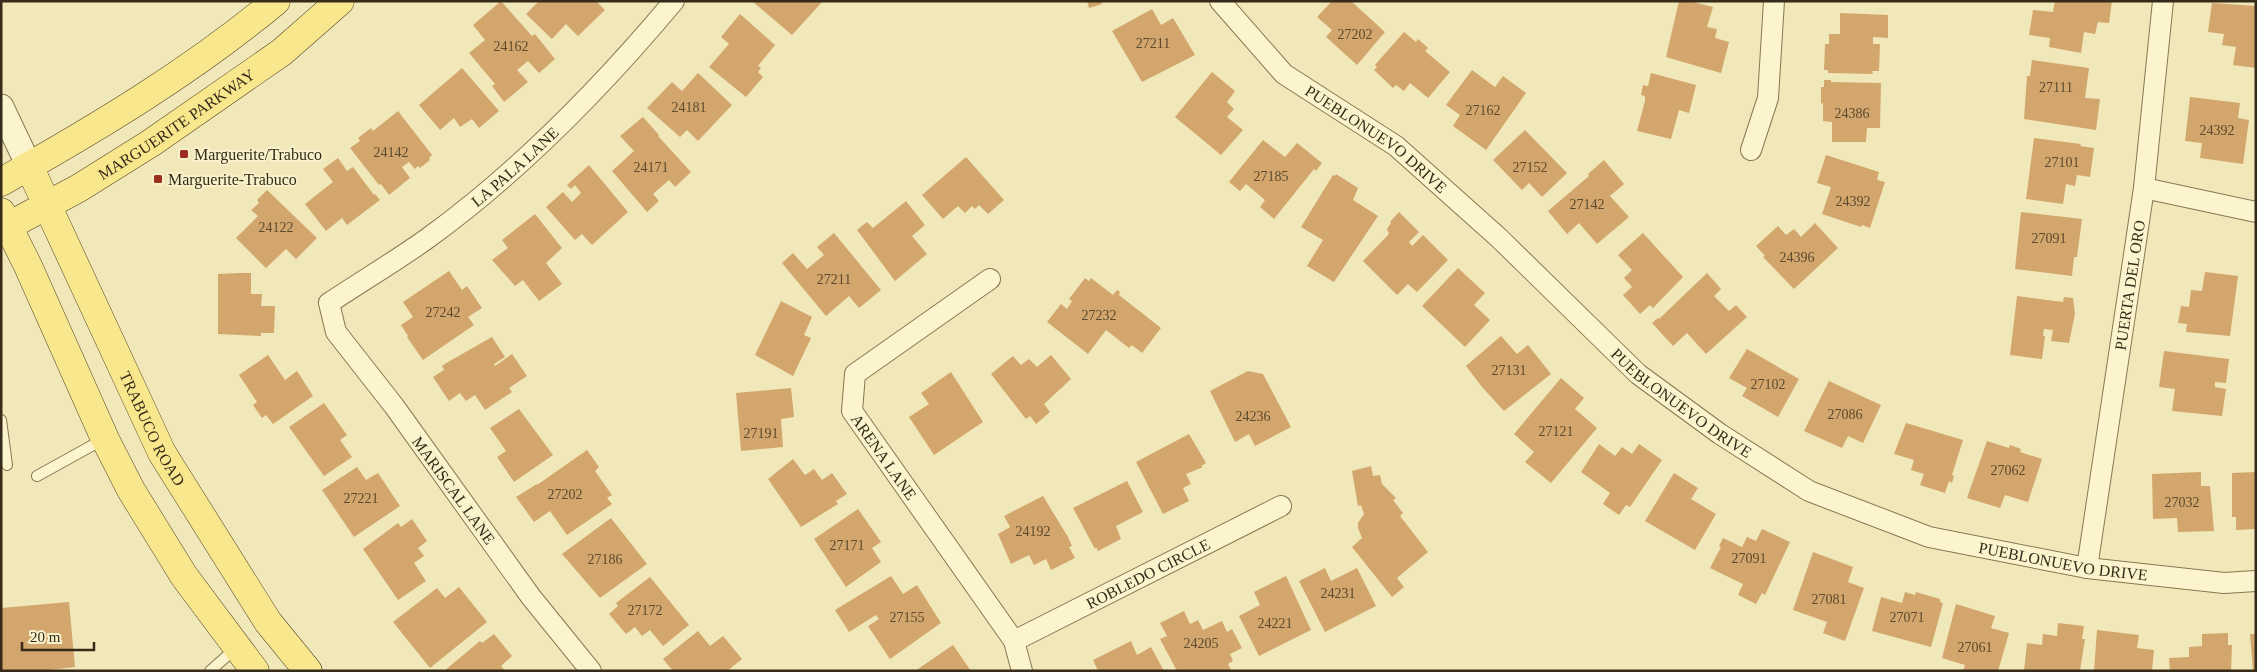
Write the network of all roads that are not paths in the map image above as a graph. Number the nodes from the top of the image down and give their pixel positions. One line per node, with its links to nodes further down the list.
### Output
1 (276, 1): 9 (main road)
2 (340, 1): 12 (main road, MARGUERITE PARKWAY)
3 (674, 1): 16 (street, LA PALA LANE)
4 (1220, 1): 22 (street, PUEBLONUEVO DRIVE)
5 (1774, 1): 8 (street)
6 (2163, 1): 11 (street, PUERTA DEL ORO)
7 (1, 107): 9 (street)
8 (1751, 150)
9 (29, 166): 10 (main road); 12 (main road, TRABUCO ROAD)
10 (1, 182)
11 (2144, 188): 13 (street); 22 (street, PUERTA DEL ORO)
12 (47, 206): 14 (main road, MARGUERITE PARKWAY); 24 (main road, TRABUCO ROAD)
13 (2256, 212)
14 (3, 223): 18 (main road)
15 (990, 279): 25 (street, ARENA LANE)
16 (329, 303): 30 (street, MARISCAL LANE)
17 (1, 420): 19 (lane)
18 (105, 439): 20 (lane); 26 (main road)
19 (8, 466)
20 (37, 476)
21 (1281, 506): 25 (street, ROBLEDO CIRCLE)
22 (2087, 568): 23 (street, PUEBLONUEVO DRIVE)
23 (2256, 580)
24 (268, 622): 26 (main road); 29 (main road, TRABUCO ROAD)
25 (1014, 641): 31 (street, ARENA LANE)
26 (236, 648): 27 (lane); 28 (main road)
27 (210, 671)
28 (254, 671)
29 (308, 671)
30 (591, 671)
31 (1022, 671)

